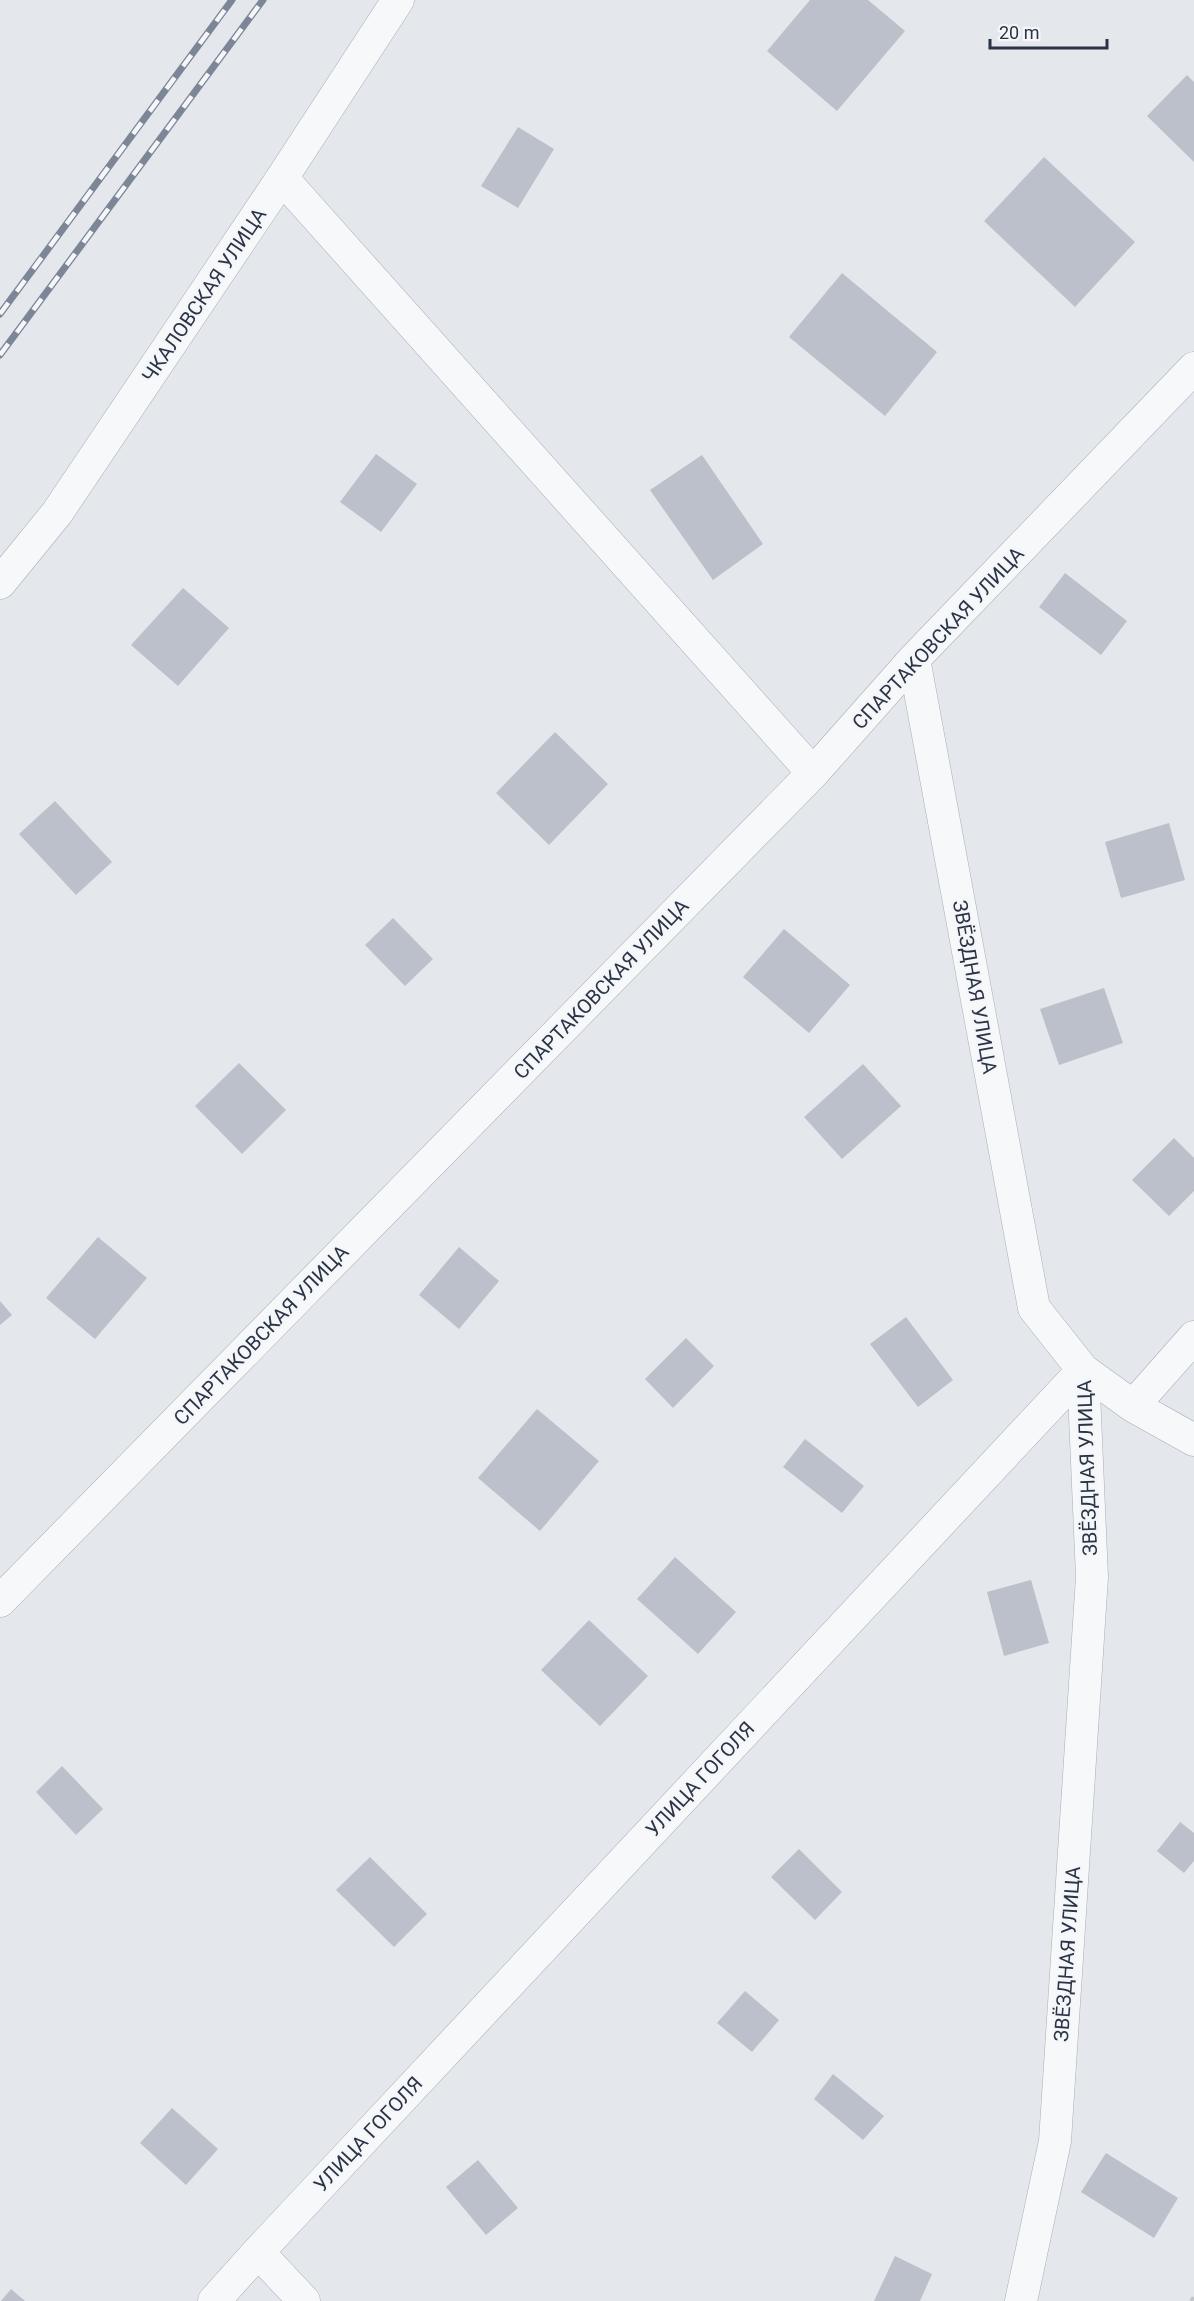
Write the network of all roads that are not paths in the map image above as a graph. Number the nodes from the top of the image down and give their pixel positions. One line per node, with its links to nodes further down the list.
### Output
1 (398, 0): 2 (street, ЧКАЛОВСКАЯ УЛИЦА)
2 (282, 177): 4 (street, ЧКАЛОВСКАЯ УЛИЦА); 6 (street)
3 (1194, 368): 5 (street, СПАРТАКОВСКАЯ УЛИЦА)
4 (0, 583)
5 (914, 659): 6 (street, СПАРТАКОВСКАЯ УЛИЦА); 8 (street, ЗВЁЗДНАЯ УЛИЦА)
6 (813, 773): 11 (street, СПАРТАКОВСКАЯ УЛИЦА)
7 (1194, 1337): 9 (street)
8 (1083, 1370): 9 (street); 12 (street, УЛИЦА ГОГОЛЯ); 15 (street, ЗВЁЗДНАЯ УЛИЦА)
9 (1133, 1406): 10 (street)
10 (1194, 1440)
11 (0, 1600)
12 (258, 2252): 13 (street, УЛИЦА ГОГОЛЯ); 14 (street)
13 (214, 2301)
14 (303, 2301)
15 (1021, 2301)

